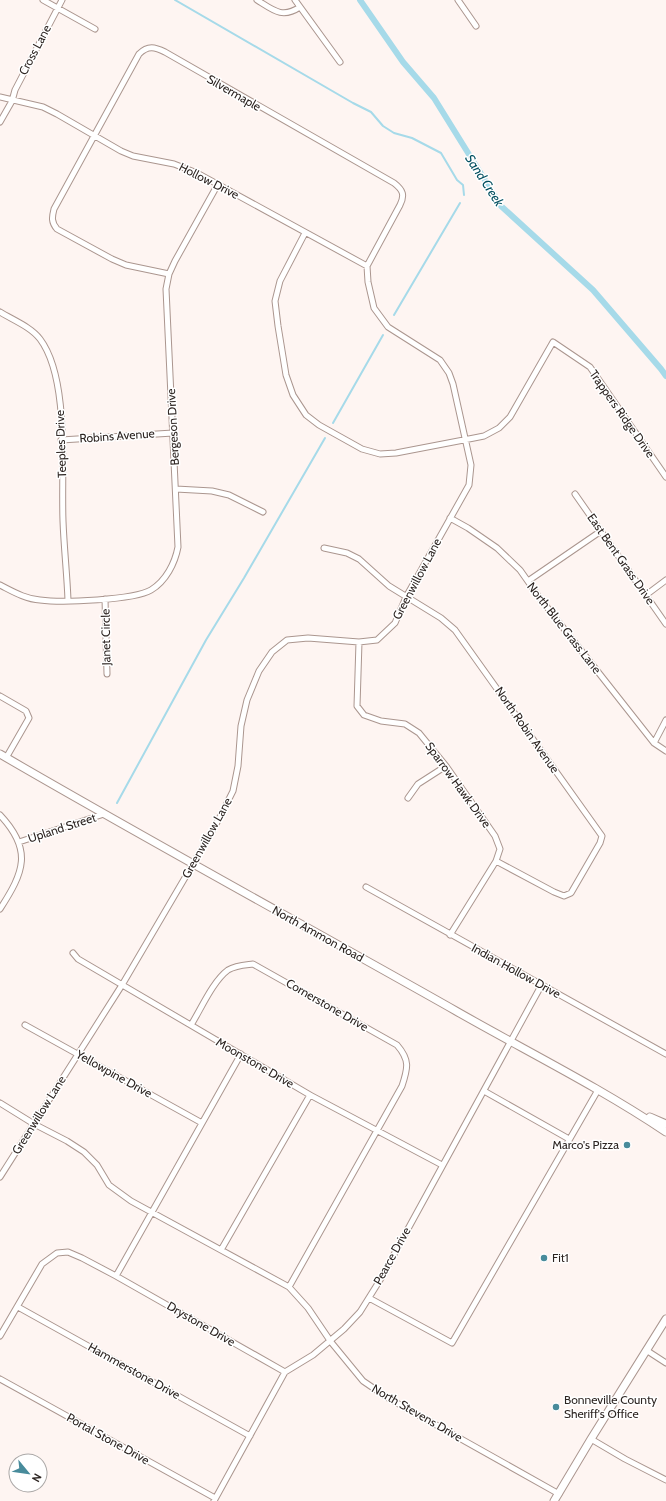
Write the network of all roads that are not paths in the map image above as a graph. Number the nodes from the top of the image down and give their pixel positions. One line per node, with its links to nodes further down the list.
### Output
1 (43, 0): 7 (street)
2 (62, 0): 7 (street, Cross Lane)
3 (257, 0): 6 (street)
4 (295, 0): 6 (street)
5 (458, 0): 8 (street)
6 (300, 7): 10 (street)
7 (57, 8): 9 (street); 12 (street, Cross Lane)
8 (476, 26)
9 (95, 29)
10 (340, 62)
11 (0, 97): 12 (street, Hollow Drive)
12 (12, 101): 13 (street, Cross Lane); 14 (street, Hollow Drive)
13 (0, 122)
14 (95, 135): 15 (street, Hollow Drive); 17 (street, Silvermaple); 18 (street, Silvermaple)
15 (218, 184): 16 (street, Hollow Drive); 18 (street, Bergeson Drive)
16 (305, 233): 17 (street, Hollow Drive); 22 (street, Trappers Ridge Drive)
17 (367, 266): 22 (street, Greenwillow Lane)
18 (169, 274): 20 (street, Bergeson Drive)
19 (0, 312): 21 (street, Teeples Drive)
20 (173, 433): 21 (street, Robins Avenue); 24 (street, Bergeson Drive)
21 (61, 440): 36 (street, Teeples Drive)
22 (466, 440): 23 (street, Trappers Ridge Drive); 27 (street, Greenwillow Lane)
23 (666, 477)
24 (176, 489): 26 (street); 35 (street, Bergeson Drive)
25 (575, 494): 28 (street, East Bent Grass Drive)
26 (263, 512)
27 (450, 518): 31 (street, North Blue Grass Lane); 34 (street, Greenwillow Lane)
28 (601, 531): 31 (street); 33 (street, East Bent Grass Drive)
29 (324, 548): 34 (street, North Robin Avenue)
30 (666, 580): 33 (street)
31 (528, 582): 42 (street, North Blue Grass Lane)
32 (0, 585): 36 (street, Bergeson Drive)
33 (646, 595): 37 (street, East Bent Grass Drive)
34 (406, 596): 38 (street, Greenwillow Lane); 50 (street, North Robin Avenue)
35 (106, 599): 36 (street, Bergeson Drive); 39 (street, Janet Circle)
36 (68, 600)
37 (666, 624)
38 (359, 642): 45 (street, Sparrow Hawk Drive); 51 (street, Greenwillow Lane)
39 (107, 674)
40 (0, 696): 44 (street)
41 (666, 720): 42 (street)
42 (654, 743): 43 (street, North Blue Grass Lane)
43 (666, 751)
44 (3, 756): 47 (main road, North Ammon Road)
45 (446, 766): 46 (street); 50 (street, Sparrow Hawk Drive)
46 (408, 798)
47 (104, 814): 49 (street, Upland Street); 51 (main road, North Ammon Road)
48 (0, 815): 49 (street)
49 (19, 842): 53 (street, Upland Street)
50 (496, 861): 54 (street, Sparrow Hawk Drive)
51 (193, 864): 56 (street, Greenwillow Lane); 60 (main road, North Ammon Road)
52 (366, 887): 54 (street, Indian Hollow Drive)
53 (0, 909)
54 (450, 935): 57 (street, Indian Hollow Drive)
55 (73, 953): 56 (street, Moonstone Drive)
56 (122, 985): 59 (street, Moonstone Drive); 61 (street, Greenwillow Lane)
57 (541, 986): 60 (street, Pearce Drive); 63 (street, Indian Hollow Drive)
58 (26, 1025): 61 (street, Yellowpine Drive)
59 (191, 1025): 62 (street, Moonstone Drive); 72 (street, Cornerstone Drive)
60 (511, 1042): 64 (main road, North Ammon Road); 65 (street, Pearce Drive)
61 (77, 1054): 69 (street, Yellowpine Drive); 70 (street, Greenwillow Lane)
62 (240, 1054): 66 (street, Moonstone Drive); 69 (street)
63 (666, 1054)
64 (598, 1090): 68 (main road, North Ammon Road); 74 (street)
65 (484, 1091): 74 (street); 75 (street, Pearce Drive)
66 (310, 1095): 72 (street, Moonstone Drive); 78 (street)
67 (0, 1103): 70 (street, North Stevens Drive)
68 (637, 1112): 71 (main road, North Ammon Road); 73 (main road, North Ammon Road)
69 (202, 1123): 77 (street)
70 (34, 1124): 76 (street, Greenwillow Lane); 77 (street, North Stevens Drive)
71 (666, 1124)
72 (377, 1131): 75 (street, Moonstone Drive); 80 (street, Cornerstone Drive)
73 (666, 1132)
74 (569, 1139): 81 (street)
75 (442, 1165): 81 (street, Pearce Drive)
76 (0, 1177)
77 (152, 1211): 78 (street, North Stevens Drive); 79 (street)
78 (221, 1250): 80 (street, North Stevens Drive)
79 (116, 1276): 82 (street, Drystone Drive); 88 (street, Drystone Drive)
80 (289, 1287): 85 (street, North Stevens Drive)
81 (369, 1298): 85 (street, Pearce Drive)
82 (18, 1307): 84 (street, Drystone Drive); 90 (street, Hammerstone Drive)
83 (666, 1319): 86 (main road)
84 (0, 1336)
85 (331, 1342): 88 (street, Pearce Drive); 93 (street, North Stevens Drive)
86 (646, 1350): 87 (street); 91 (main road)
87 (666, 1363)
88 (285, 1372): 90 (street)
89 (1, 1379): 94 (street, Portal Stone Drive)
90 (250, 1436): 94 (street)
91 (591, 1439): 92 (street); 93 (main road)
92 (666, 1480)
93 (559, 1494): 95 (main road)
94 (214, 1500)
95 (554, 1501)

